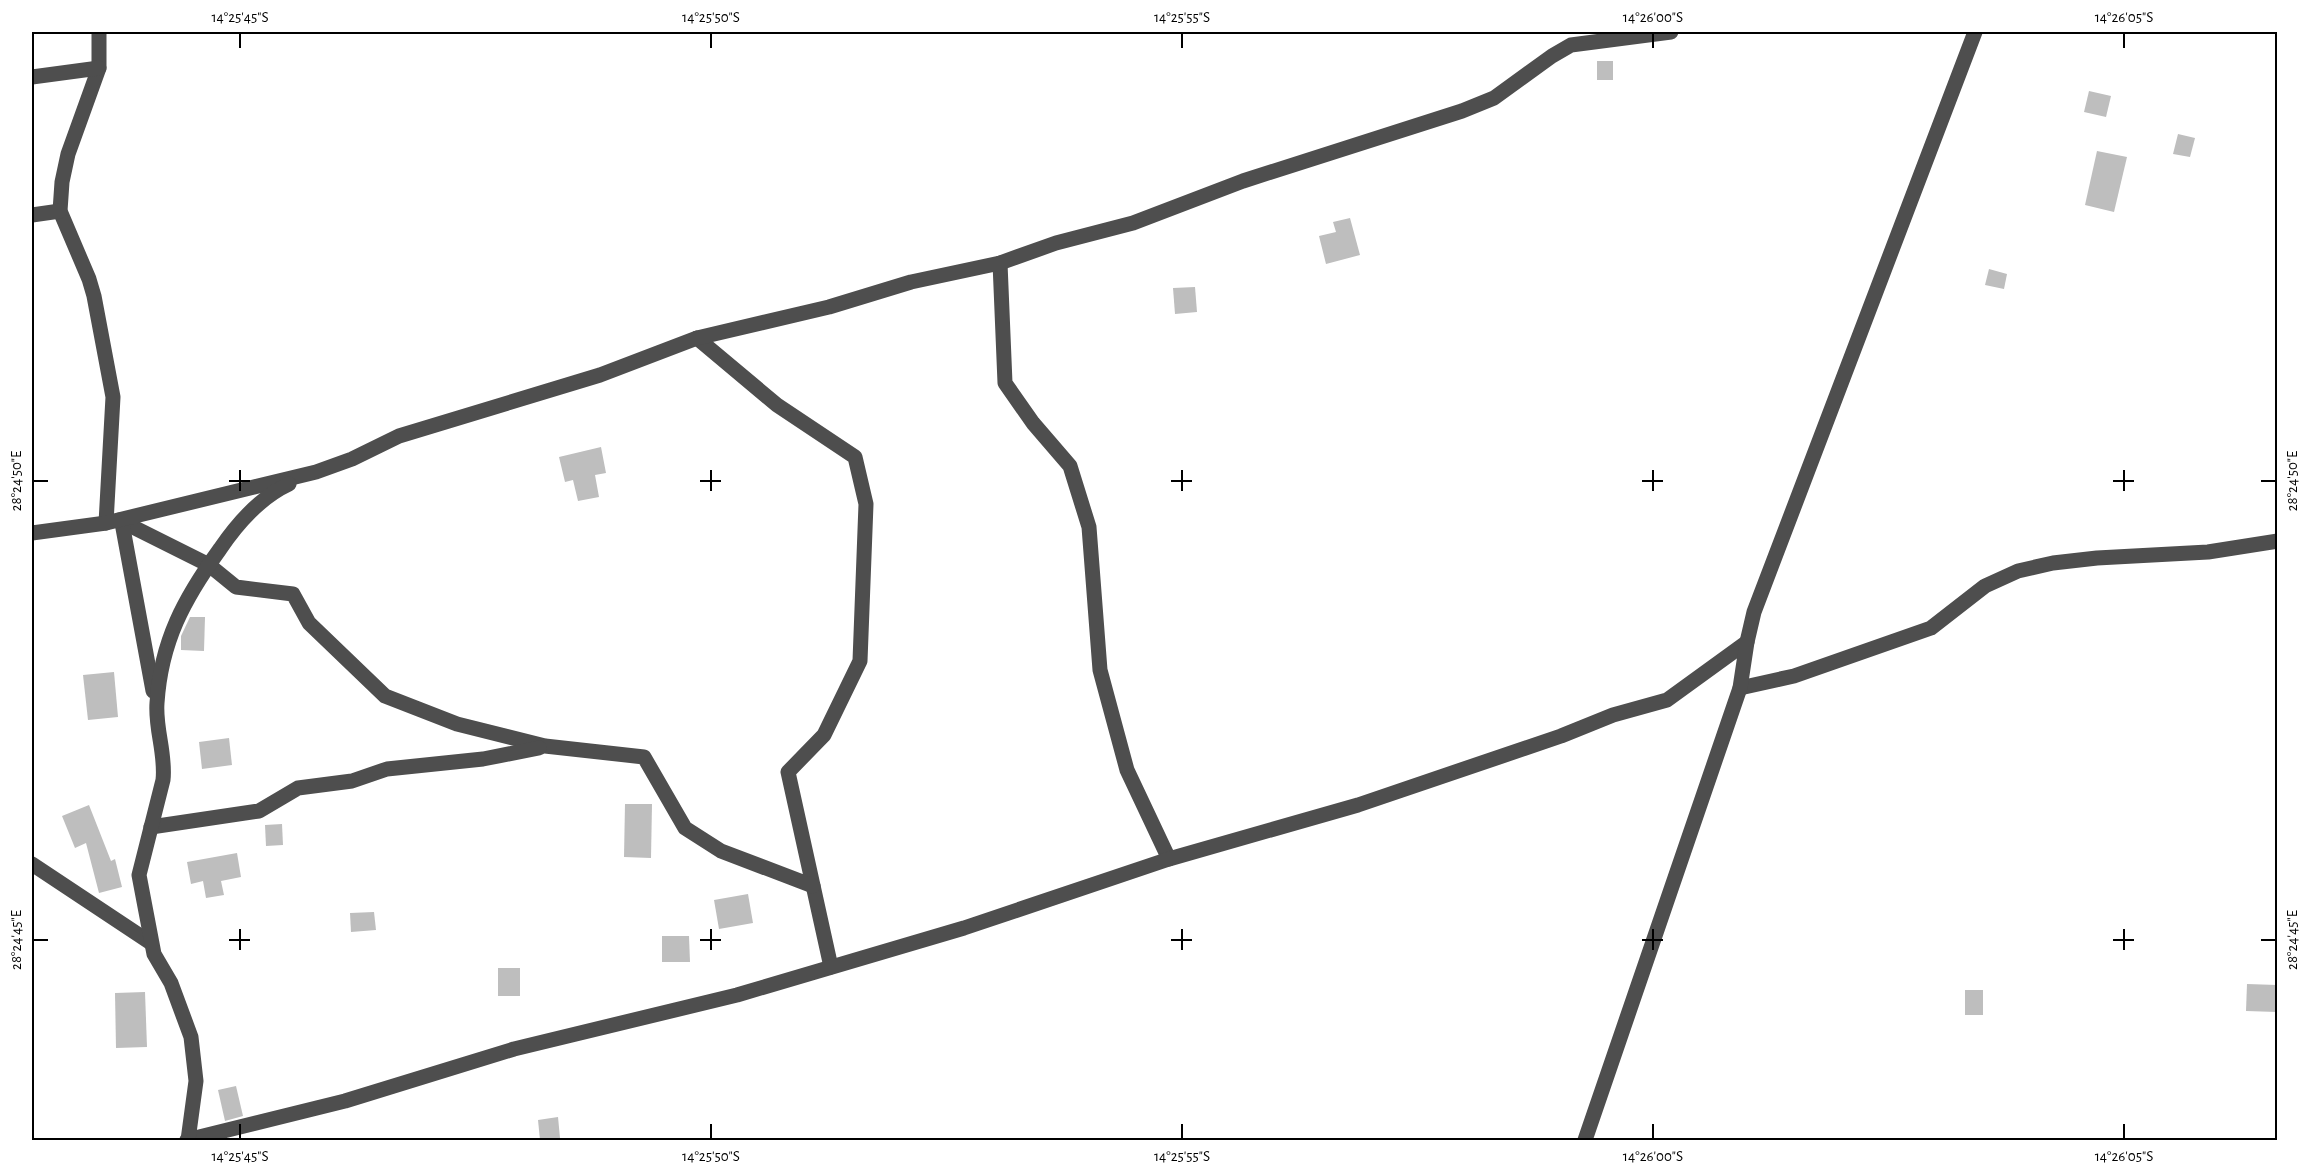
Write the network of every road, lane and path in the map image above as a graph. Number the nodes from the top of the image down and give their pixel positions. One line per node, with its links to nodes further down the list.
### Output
1 (99, 32): 4 (street)
2 (1671, 32): 8 (street)
3 (1975, 32): 15 (street)
4 (99, 68): 5 (street); 6 (street)
5 (32, 77)
6 (60, 211): 7 (street); 11 (street)
7 (32, 215)
8 (1000, 263): 9 (street); 20 (street)
9 (697, 338): 10 (street); 22 (street)
10 (295, 478): 11 (street); 14 (street)
11 (116, 522): 12 (street); 14 (street); 17 (street)
12 (32, 533)
13 (2277, 541): 16 (street)
14 (208, 565): 17 (street); 18 (street)
15 (1747, 642): 16 (street); 20 (street)
16 (1740, 688): 26 (street)
17 (156, 706): 19 (street)
18 (545, 746): 19 (street); 22 (street)
19 (151, 827): 23 (street)
20 (1169, 859): 24 (street)
21 (32, 864): 23 (street)
22 (813, 886): 24 (street)
23 (151, 943): 25 (street)
24 (831, 967): 25 (street)
25 (187, 1140)
26 (1585, 1140)

